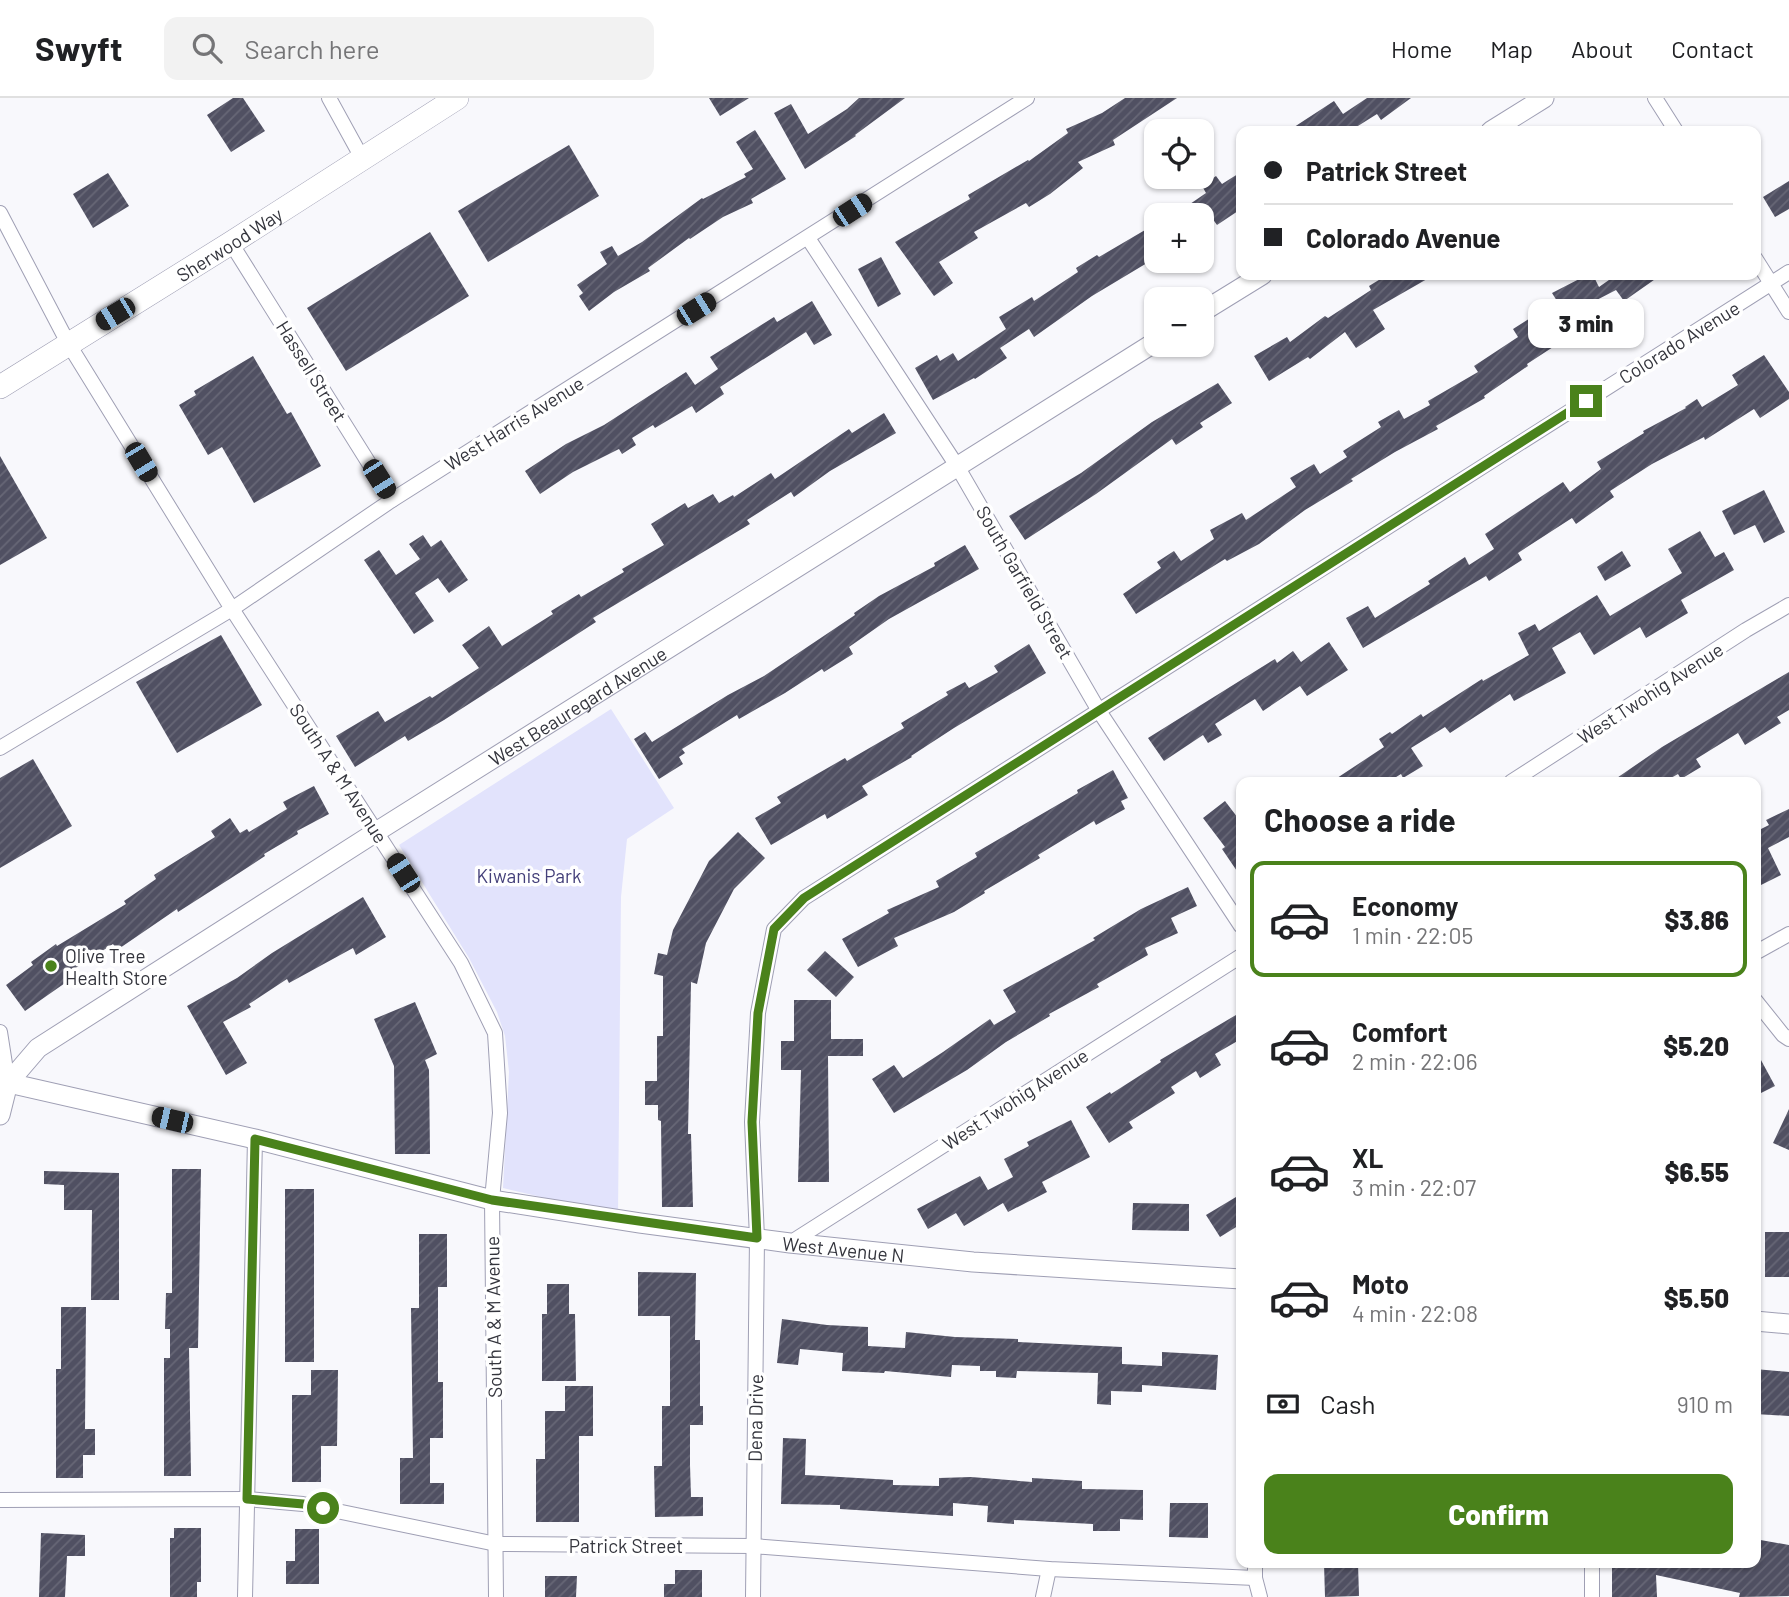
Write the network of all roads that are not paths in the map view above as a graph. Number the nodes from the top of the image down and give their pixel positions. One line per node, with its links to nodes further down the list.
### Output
1 (329, 98): 8 (street)
2 (457, 98): 8 (main road, Sherwood Way)
3 (1027, 98): 10 (street, West Harris Avenue)
4 (1544, 98): 6 (street)
5 (1655, 98): 7 (street)
6 (1499, 126)
7 (1673, 126)
8 (362, 158): 11 (main road, Sherwood Way)
9 (0, 213): 18 (street, South A & M Avenue)
10 (808, 238): 21 (street, South Garfield Street); 22 (street, West Harris Avenue)
11 (232, 243): 18 (main road, Sherwood Way); 22 (street, Hassell Street)
12 (1761, 267): 15 (street)
13 (1789, 272): 15 (street, Colorado Avenue)
14 (1254, 280): 16 (street)
15 (1771, 283): 17 (street); 25 (street, Colorado Avenue)
16 (1214, 305)
17 (1789, 312)
18 (68, 343): 20 (main road, Sherwood Way); 24 (street, South A & M Avenue)
19 (1144, 349): 21 (street, West Beauregard Avenue)
20 (0, 387)
21 (957, 466): 25 (street, South Garfield Street); 28 (street, West Beauregard Avenue)
22 (392, 500): 24 (street, West Harris Avenue)
23 (1789, 605): 27 (street, West Twohig Avenue)
24 (232, 609): 26 (street, West Harris Avenue); 28 (street, South A & M Avenue)
25 (1099, 711): 29 (street, South Garfield Street); 40 (street, Colorado Avenue)
26 (0, 748)
27 (1519, 777)
28 (376, 832): 36 (street, West Beauregard Avenue); 39 (street, South A & M Avenue)
29 (1236, 918)
30 (1789, 934): 31 (street)
31 (1761, 950)
32 (1236, 959): 41 (street, West Twohig Avenue)
33 (1761, 1008): 35 (street)
34 (0, 1032): 36 (street)
35 (1789, 1039)
36 (4, 1082): 37 (street); 38 (street, West Avenue N)
37 (0, 1115)
38 (255, 1139): 39 (street, West Avenue N); 45 (street)
39 (492, 1200): 40 (street, West Avenue N); 47 (street, South A & M Avenue)
40 (757, 1238): 41 (street, West Avenue N); 48 (street, Dena Drive)
41 (790, 1243): 42 (street, West Avenue N)
42 (1236, 1279)
43 (1761, 1322): 44 (street)
44 (1789, 1324)
45 (247, 1499): 46 (street, Patrick Street); 47 (street, Patrick Street); 53 (street)
46 (0, 1500)
47 (496, 1545): 48 (street, Patrick Street); 54 (street, South A & M Avenue)
48 (753, 1546): 51 (street, Patrick Street); 55 (street, Dena Drive)
49 (1255, 1568): 52 (street)
50 (1592, 1568): 58 (street)
51 (1049, 1569): 52 (street, Patrick Street); 56 (street)
52 (1255, 1578): 57 (street)
53 (245, 1597)
54 (496, 1597)
55 (753, 1597)
56 (1043, 1597)
57 (1260, 1597)
58 (1592, 1597)

